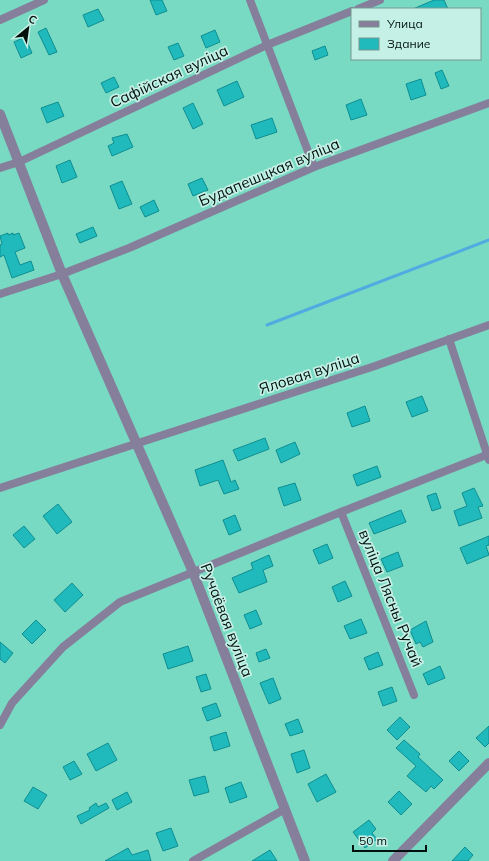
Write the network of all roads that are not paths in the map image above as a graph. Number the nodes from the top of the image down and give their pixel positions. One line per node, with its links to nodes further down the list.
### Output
1 (44, 0): 6 (street)
2 (250, 0): 7 (street)
3 (380, 0): 4 (street)
4 (360, 8)
5 (351, 11): 7 (street, Сафійская вуліца)
6 (0, 20)
7 (267, 45): 10 (street, Сафійская вуліца); 11 (street)
8 (489, 103): 11 (street, Будапешцкая вуліца)
9 (0, 114): 10 (street)
10 (19, 162): 12 (street, Сафійская вуліца); 13 (street)
11 (314, 167): 13 (street, Будапешцкая вуліца)
12 (0, 168)
13 (62, 274): 14 (street, Будапешцкая вуліца); 17 (street, Ручаёвая вуліца)
14 (0, 294)
15 (489, 325): 16 (street, Яловая вуліца)
16 (449, 339): 17 (street, Яловая вуліца); 18 (street)
17 (136, 443): 19 (street, Яловая вуліца); 21 (street, Ручаёвая вуліца)
18 (488, 456): 20 (street)
19 (0, 488)
20 (341, 512): 21 (street); 22 (street, вуліца Лясны Ручай)
21 (193, 572): 23 (street); 25 (street, Ручаёвая вуліца)
22 (414, 695)
23 (0, 725)
24 (489, 763): 28 (street)
25 (285, 809): 26 (street); 27 (street, Ручаёвая вуліца)
26 (193, 861)
27 (306, 861)
28 (393, 861)

